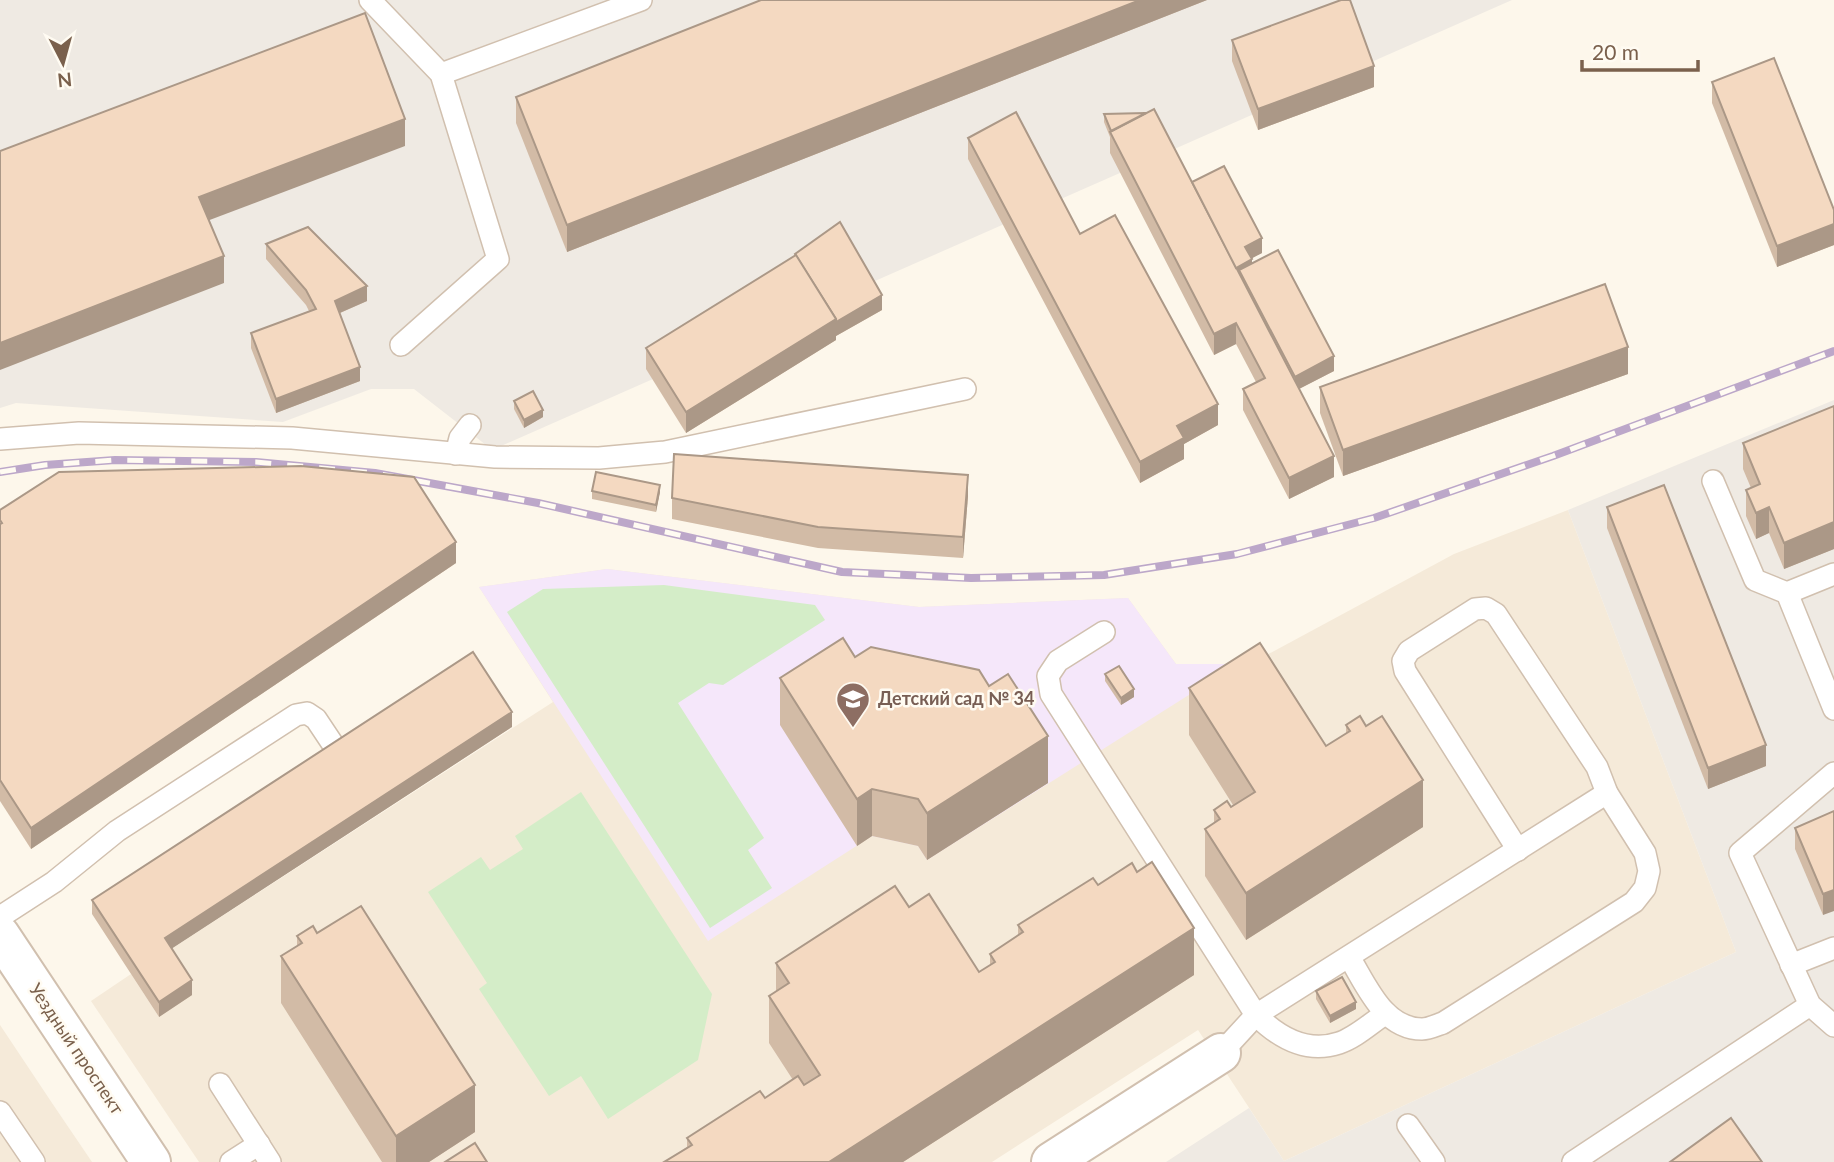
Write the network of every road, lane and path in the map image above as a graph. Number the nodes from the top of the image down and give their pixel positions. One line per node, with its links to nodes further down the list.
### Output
1 (370, 0): 3 (lane)
2 (641, 0): 3 (lane)
3 (441, 74): 4 (lane)
4 (401, 345)
5 (965, 389): 8 (lane)
6 (470, 425): 8 (lane)
7 (0, 439): 8 (lane)
8 (456, 454)
9 (1713, 481): 11 (lane)
10 (1834, 574): 11 (lane)
11 (1787, 593): 13 (lane)
12 (1104, 632): 25 (lane)
13 (1834, 709)
14 (332, 743): 18 (lane)
15 (1834, 773): 22 (lane)
16 (1607, 793): 17 (lane); 17 (lane); 24 (lane)
17 (1518, 850): 21 (lane)
18 (0, 918)
19 (0, 935): 33 (street, Уездный проспект)
20 (1834, 948): 22 (lane)
21 (1349, 957): 24 (lane); 25 (lane)
22 (1791, 965): 23 (lane)
23 (1810, 1005): 26 (lane); 37 (lane)
24 (1385, 1014): 25 (lane)
25 (1256, 1015): 27 (lane)
26 (1834, 1026)
27 (1221, 1053): 35 (street)
28 (220, 1084): 31 (lane)
29 (0, 1112): 32 (lane)
30 (1408, 1125): 36 (lane)
31 (264, 1153): 34 (lane)
32 (34, 1162)
33 (151, 1162)
34 (231, 1162)
35 (1051, 1162)
36 (1434, 1162)
37 (1573, 1162)

